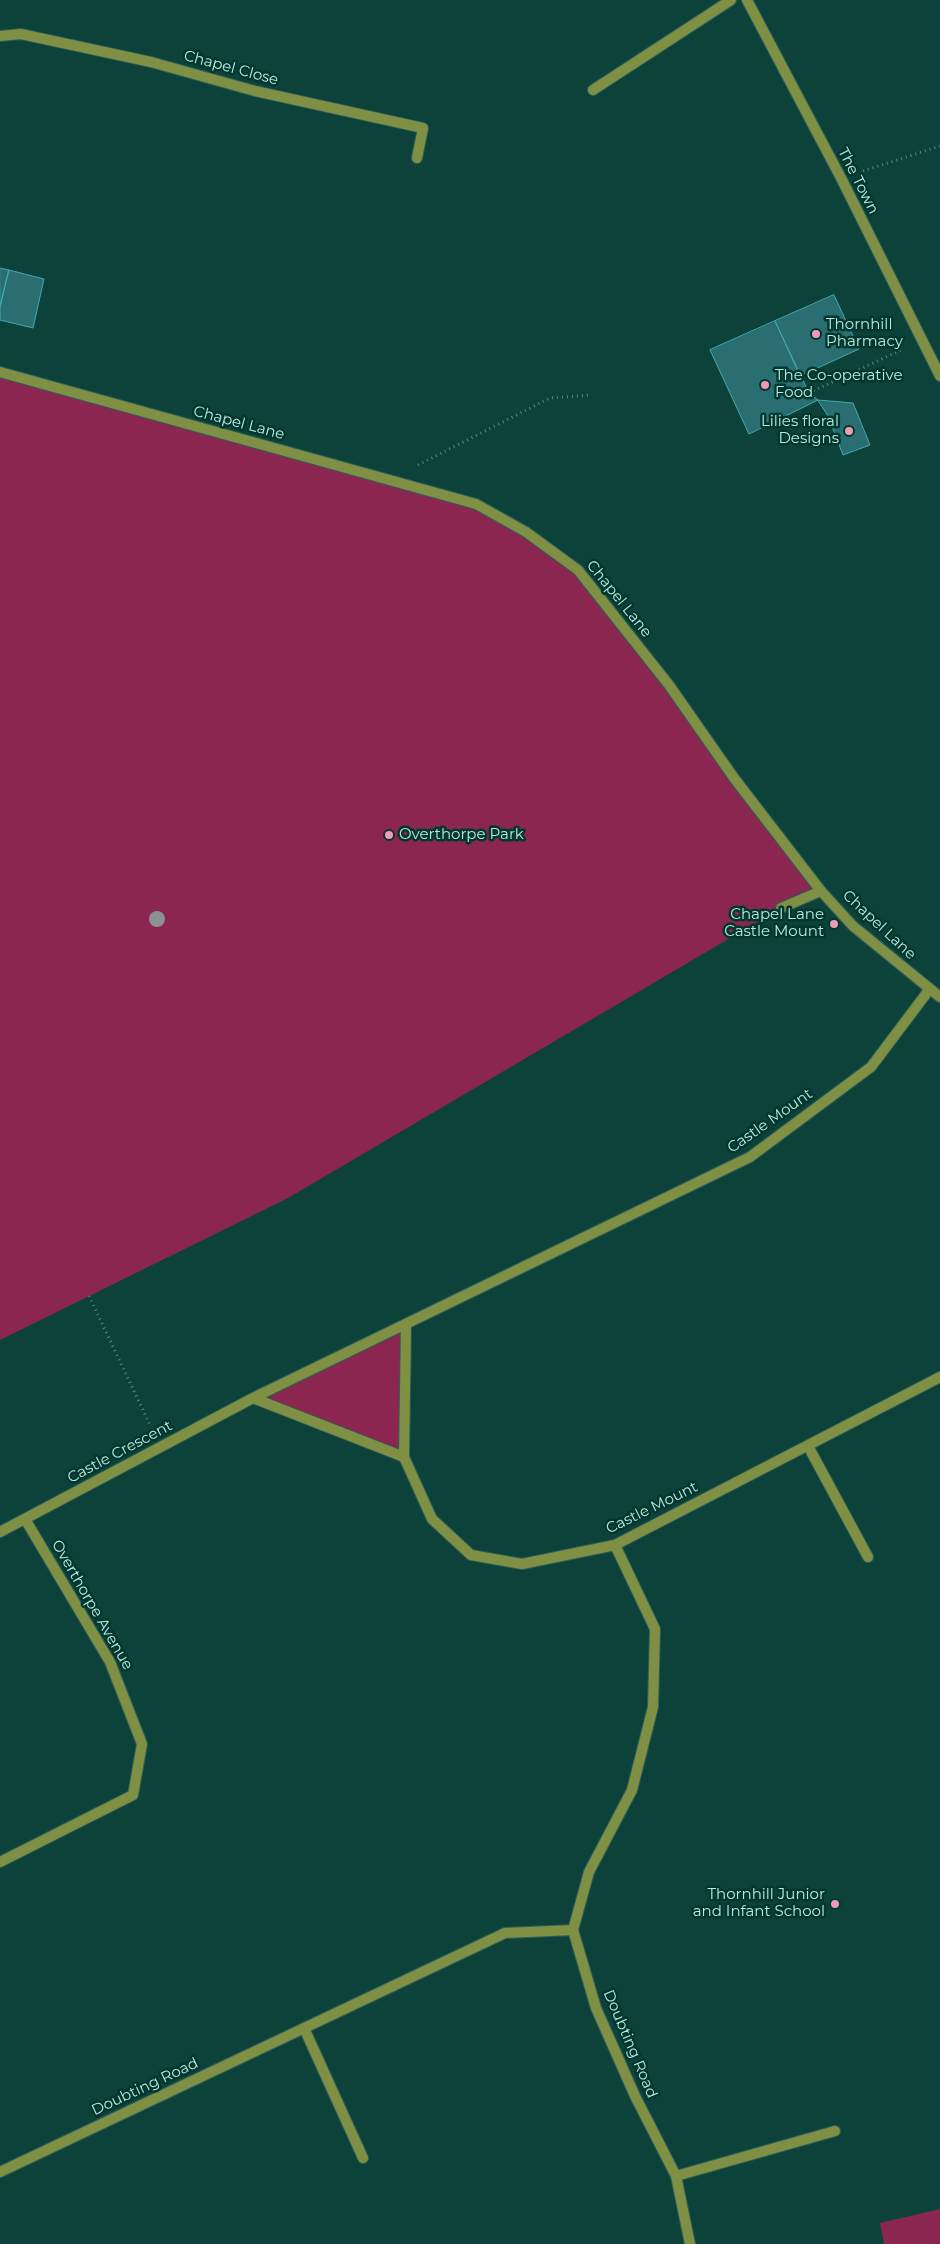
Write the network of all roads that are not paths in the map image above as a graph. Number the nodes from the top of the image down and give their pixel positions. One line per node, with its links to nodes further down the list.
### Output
1 (731, 0): 4 (street)
2 (747, 0): 7 (street, The Town)
3 (0, 36): 5 (street, Chapel Close)
4 (593, 90)
5 (417, 158)
6 (0, 372): 8 (street, Chapel Lane)
7 (940, 376)
8 (821, 891): 9 (street); 10 (street, Chapel Lane)
9 (781, 908)
10 (929, 990): 11 (street, Chapel Lane); 12 (street, Castle Mount)
11 (940, 997)
12 (406, 1324): 14 (street, Castle Mount); 16 (street, Castle Mount)
13 (940, 1376): 15 (street, Castle Mount)
14 (253, 1398): 16 (street); 17 (street, Castle Crescent)
15 (808, 1446): 19 (street, Castle Mount); 20 (street)
16 (404, 1457): 19 (street, Castle Mount)
17 (25, 1519): 18 (street, Castle Crescent); 21 (street, Overthorpe Avenue)
18 (0, 1532)
19 (615, 1545): 22 (street)
20 (868, 1557)
21 (0, 1862)
22 (573, 1930): 23 (street, Doubting Road); 27 (street, Doubting Road)
23 (304, 2028): 25 (street); 26 (street, Doubting Road)
24 (835, 2131): 27 (street)
25 (363, 2158)
26 (0, 2172)
27 (676, 2176): 28 (street, Doubting Road)
28 (690, 2244)

